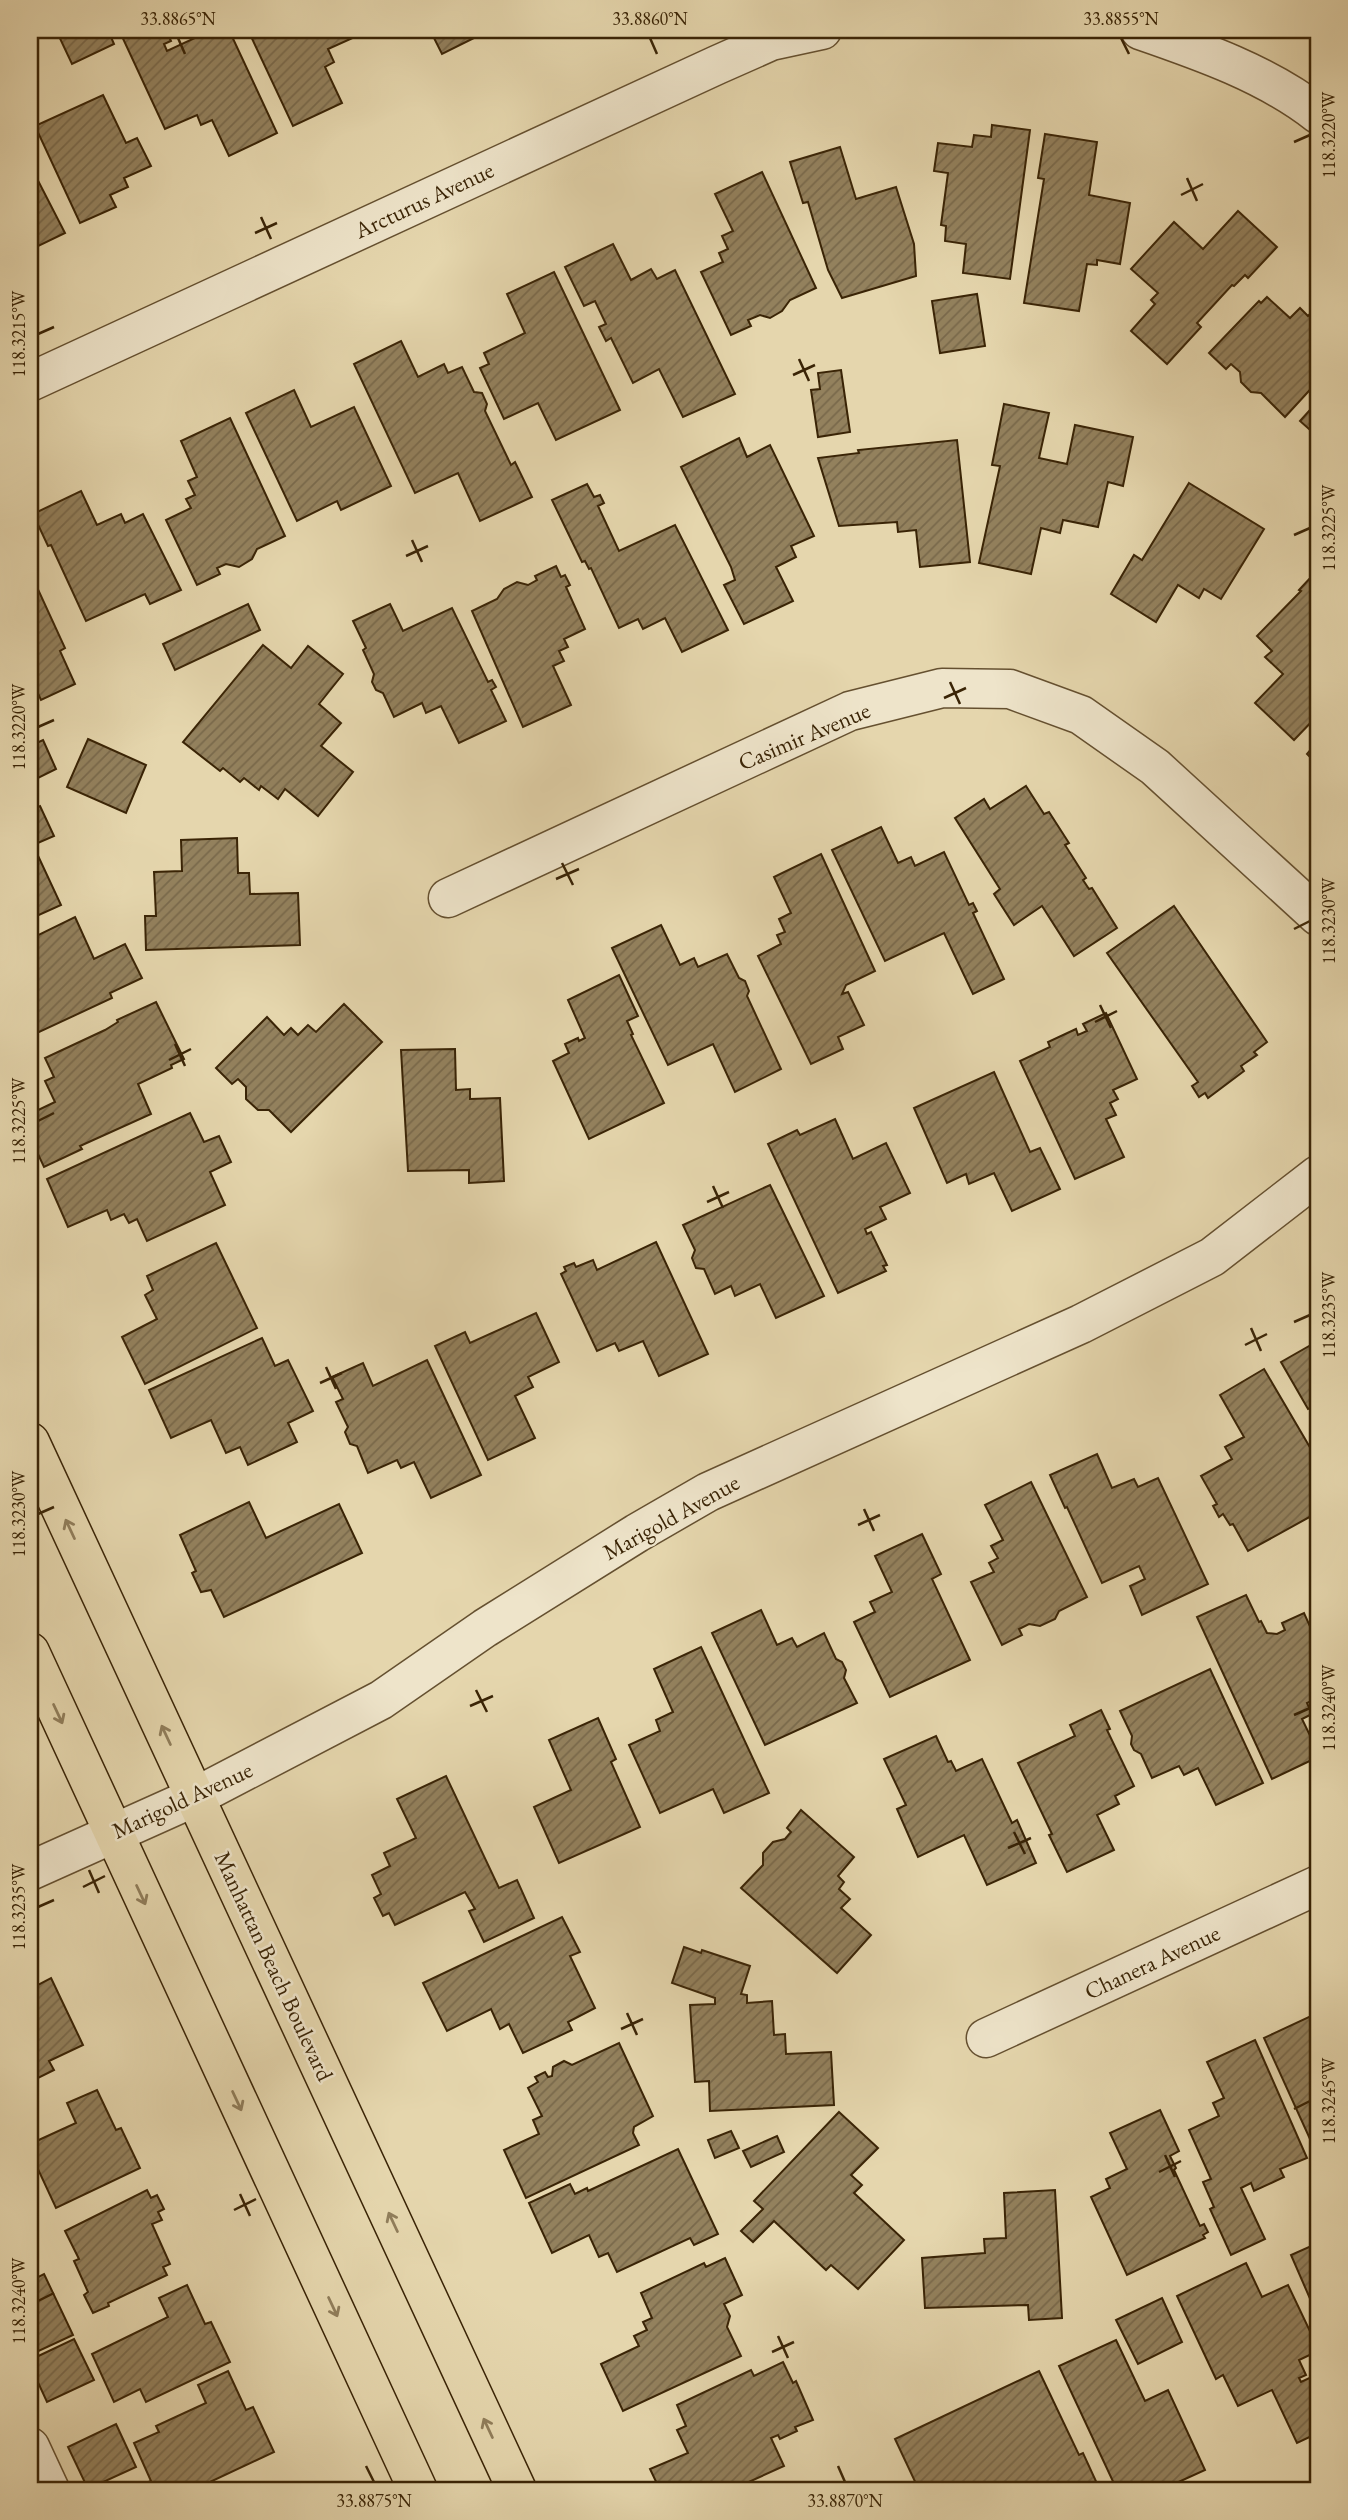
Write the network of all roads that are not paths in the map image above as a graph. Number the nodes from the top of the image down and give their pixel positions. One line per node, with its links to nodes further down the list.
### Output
1 (822, 30): 4 (street, Arcturus Avenue)
2 (1140, 30): 3 (street)
3 (1318, 114)
4 (30, 382)
5 (448, 898): 6 (street, Casimir Avenue)
6 (1318, 916)
7 (1318, 1175): 10 (street, Marigold Avenue)
8 (30, 1442): 10 (main road, Manhattan Beach Boulevard, one-way to 8)
9 (30, 1653): 11 (main road, one-way to 11)
10 (195, 1797): 11 (street, Marigold Avenue); 18 (main road, Manhattan Beach Boulevard, one-way to 10)
11 (113, 1833): 12 (street, Marigold Avenue); 17 (main road, one-way to 17)
12 (30, 1871)
13 (1318, 1885): 14 (street, Chanera Avenue)
14 (986, 2038)
15 (30, 2447): 16 (street)
16 (50, 2490)
17 (418, 2490)
18 (517, 2490)

